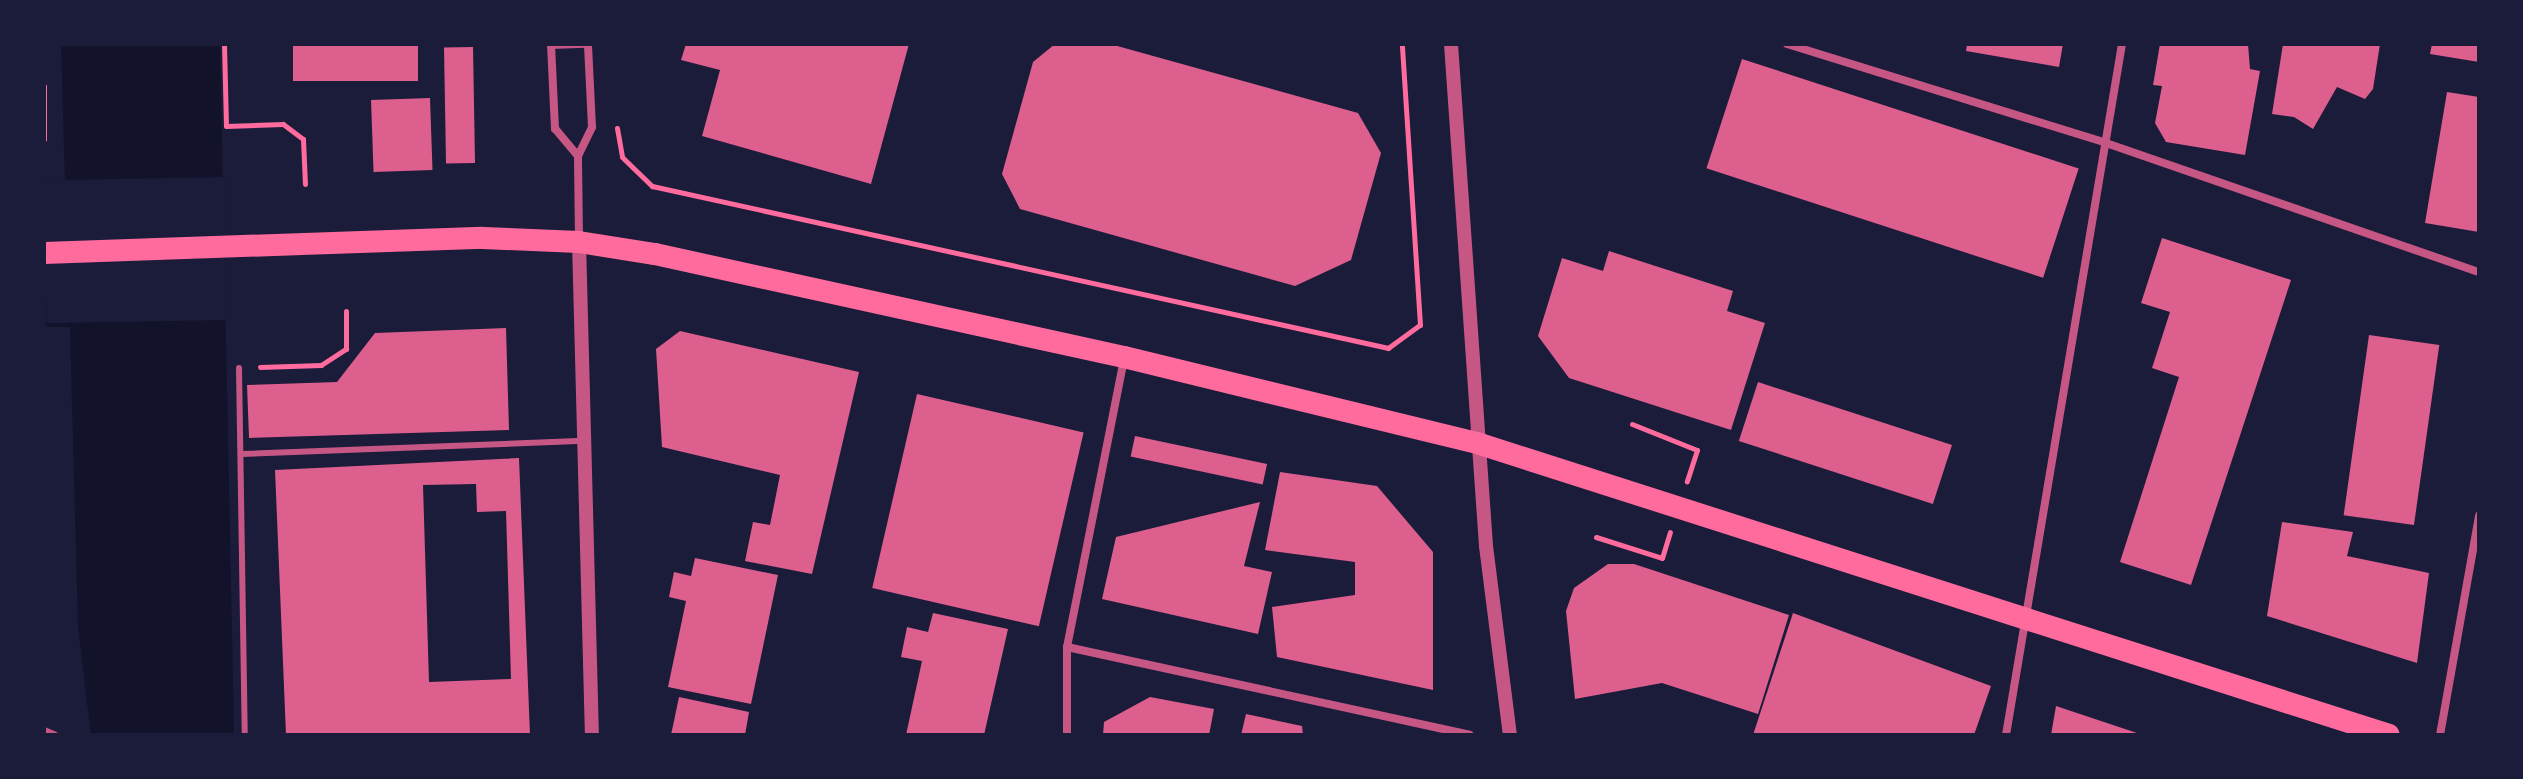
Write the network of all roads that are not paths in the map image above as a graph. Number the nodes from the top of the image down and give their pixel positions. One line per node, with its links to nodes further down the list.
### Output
1 (586, 44): 6 (street); 6 (street)
2 (1451, 44): 13 (street)
3 (1787, 44): 5 (street)
4 (2122, 44): 5 (street)
5 (2106, 143): 9 (street); 16 (street)
6 (578, 156): 7 (street)
7 (579, 242): 8 (highway); 10 (highway); 12 (street)
8 (44, 253)
9 (2479, 272)
10 (1124, 357): 13 (highway); 17 (street)
11 (239, 368): 14 (lane)
12 (584, 441): 14 (lane); 21 (street)
13 (1480, 444): 16 (highway); 24 (street)
14 (241, 454): 20 (lane)
15 (2479, 515): 27 (street)
16 (2027, 616): 25 (street); 26 (highway)
17 (1067, 647): 22 (street); 23 (street)
18 (44, 731): 19 (street)
19 (54, 735)
20 (245, 735)
21 (592, 735)
22 (1067, 735)
23 (1469, 735)
24 (1510, 735)
25 (2006, 735)
26 (2389, 735)
27 (2440, 735)

